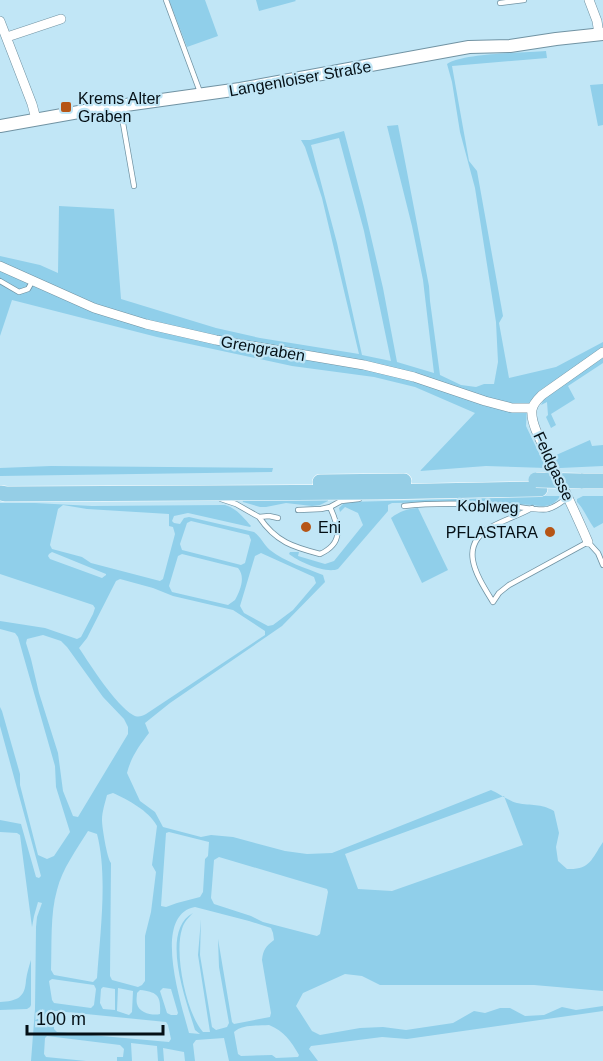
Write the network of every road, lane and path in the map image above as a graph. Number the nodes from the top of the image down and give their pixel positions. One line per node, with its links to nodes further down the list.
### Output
1 (166, 0): 9 (lane)
2 (524, 0): 4 (lane)
3 (589, 0): 7 (street)
4 (500, 3)
5 (61, 20): 8 (street)
6 (0, 21): 8 (street)
7 (601, 34): 9 (street, Langenloiser Straße)
8 (7, 37): 11 (street)
9 (201, 95): 10 (street, Langenloiser Straße)
10 (120, 106): 11 (street, Langenloiser Straße); 13 (lane)
11 (36, 119): 12 (street, Langenloiser Straße)
12 (0, 126)
13 (134, 186)
14 (0, 266): 15 (street, Grengraben)
15 (33, 280): 16 (lane); 18 (street, Grengraben)
16 (0, 281)
17 (603, 352): 18 (street, Feldgasse)
18 (532, 408): 27 (street, Feldgasse)
19 (603, 481): 21 (main road)
20 (538, 485): 21 (main road, bridge); 22 (main road); 24 (main road)
21 (582, 485): 23 (main road)
22 (0, 486)
23 (603, 490)
24 (378, 492): 26 (main road); 28 (lane)
25 (0, 493): 26 (main road)
26 (195, 493): 32 (lane)
27 (568, 497): 30 (lane, Koblweg); 35 (street, Feldgasse)
28 (330, 507): 31 (lane); 36 (lane)
29 (404, 507): 30 (lane, Koblweg)
30 (532, 508): 35 (lane)
31 (297, 510)
32 (260, 518): 33 (lane); 36 (lane)
33 (278, 518)
34 (292, 537): 36 (lane)
35 (588, 542): 37 (lane)
36 (288, 544)
37 (603, 565)

